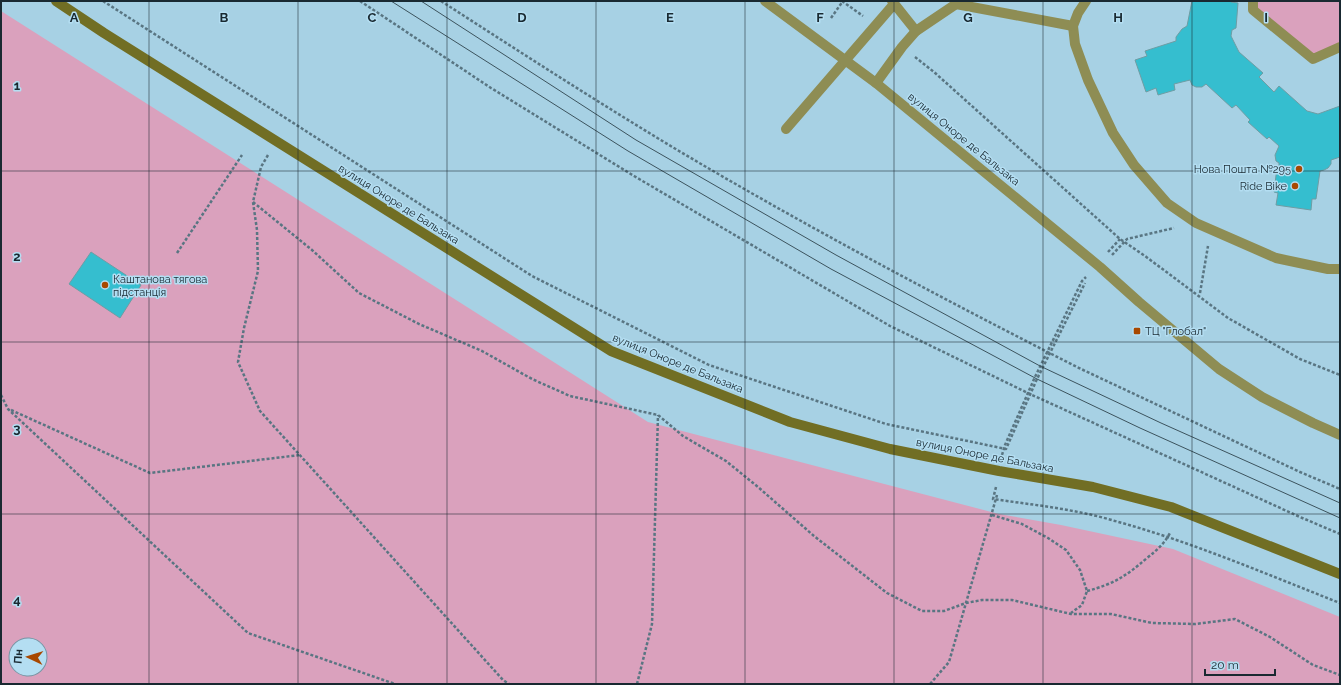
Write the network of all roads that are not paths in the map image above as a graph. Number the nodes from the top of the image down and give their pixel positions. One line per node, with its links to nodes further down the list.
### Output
1 (56, 1): 15 (main road, вулиця Оноре де Бальзака)
2 (765, 1): 10 (street, вулиця Оноре де Бальзака)
3 (1086, 1): 7 (street)
4 (1253, 1): 9 (street)
5 (893, 3): 8 (street); 10 (street)
6 (957, 3): 7 (street); 8 (street)
7 (1073, 26): 13 (street)
8 (916, 31): 11 (street)
9 (1340, 47)
10 (846, 61): 11 (street, вулиця Оноре де Бальзака); 12 (street)
11 (876, 83): 14 (street, вулиця Оноре де Бальзака)
12 (786, 130)
13 (1340, 269)
14 (1340, 435)
15 (1340, 574)

